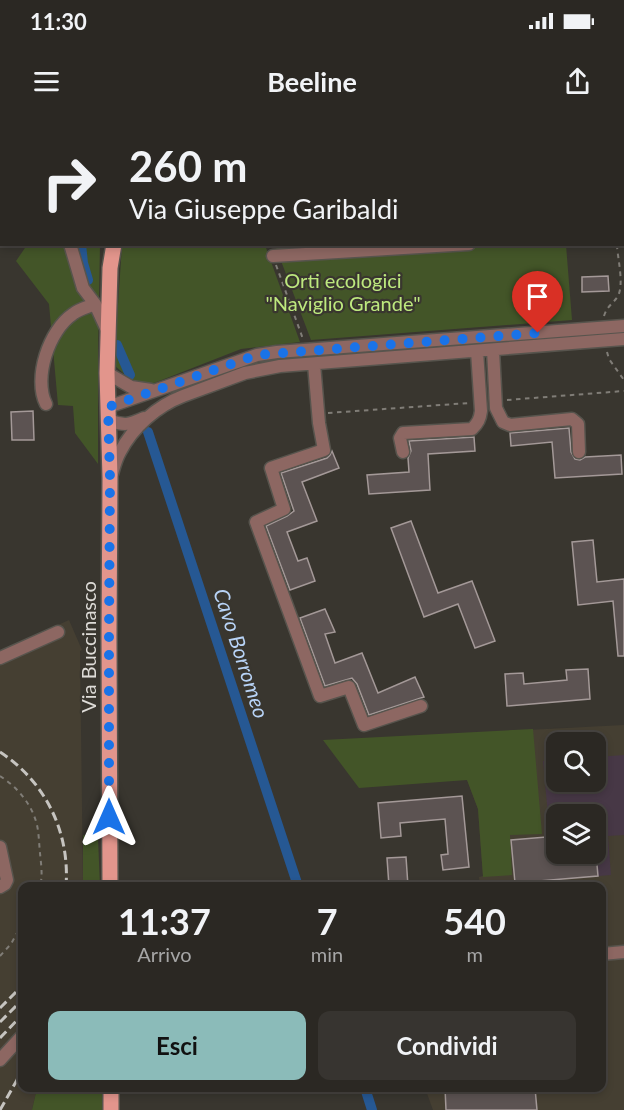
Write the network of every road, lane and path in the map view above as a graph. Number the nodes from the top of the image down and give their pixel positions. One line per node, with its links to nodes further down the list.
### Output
1 (71, 246): 6 (street)
2 (114, 246): 8 (main road, Via Buccinasco)
3 (436, 246): 5 (street)
4 (616, 246): 9 (path)
5 (273, 256): 11 (path)
6 (95, 304): 8 (street); 18 (street)
7 (624, 326): 9 (street)
8 (108, 332): 15 (main road, Via Buccinasco)
9 (604, 334): 10 (street); 11 (street); 12 (street); 16 (path)
10 (624, 339)
11 (308, 350): 17 (street)
12 (493, 350): 13 (street); 22 (street)
13 (477, 351): 14 (street); 21 (street)
14 (314, 364): 20 (street); 26 (street)
15 (107, 373): 17 (street); 19 (main road, Via Buccinasco)
16 (624, 380)
17 (155, 390): 19 (street)
18 (46, 405)
19 (108, 413): 20 (street); 23 (main road, Via Buccinasco)
20 (150, 416): 23 (street)
21 (402, 452)
22 (579, 452)
23 (110, 478): 30 (main road, Via Buccinasco)
24 (58, 632): 25 (street)
25 (0, 658)
26 (421, 706)
27 (0, 776): 29 (path)
28 (0, 847): 31 (street)
29 (40, 882)
30 (110, 882)
31 (0, 887)
32 (18, 931): 35 (path)
33 (624, 952): 34 (street)
34 (606, 954)
35 (0, 956)
36 (18, 1040): 37 (street)
37 (0, 1060)
38 (111, 1092): 39 (main road)
39 (111, 1110)

